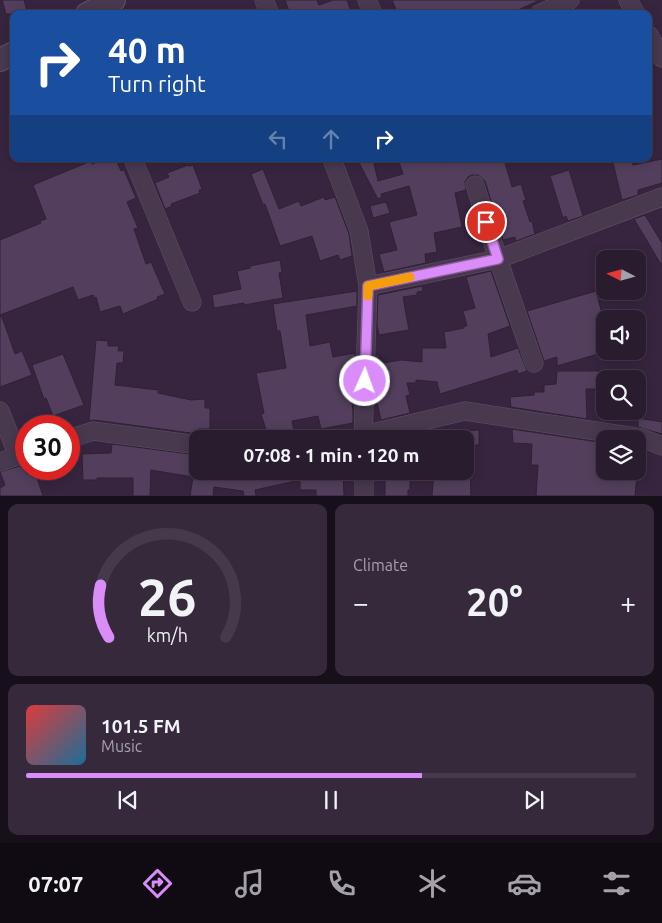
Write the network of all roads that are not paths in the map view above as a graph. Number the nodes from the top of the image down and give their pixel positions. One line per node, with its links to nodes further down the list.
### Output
1 (113, 0): 3 (street)
2 (570, 0): 4 (street)
3 (94, 10)
4 (548, 10)
5 (652, 40): 6 (street)
6 (662, 58)
7 (134, 162): 13 (street)
8 (333, 162): 12 (street)
9 (475, 185): 11 (street)
10 (662, 197): 11 (street)
11 (498, 259): 12 (street); 14 (street)
12 (368, 286): 16 (street)
13 (192, 302)
14 (534, 362)
15 (0, 411): 19 (street)
16 (364, 430)
17 (385, 430): 21 (street)
18 (80, 435): 20 (street)
19 (15, 441)
20 (189, 444)
21 (662, 446)
22 (15, 457): 23 (street)
23 (0, 462)
24 (364, 480): 25 (street)
25 (364, 496)

